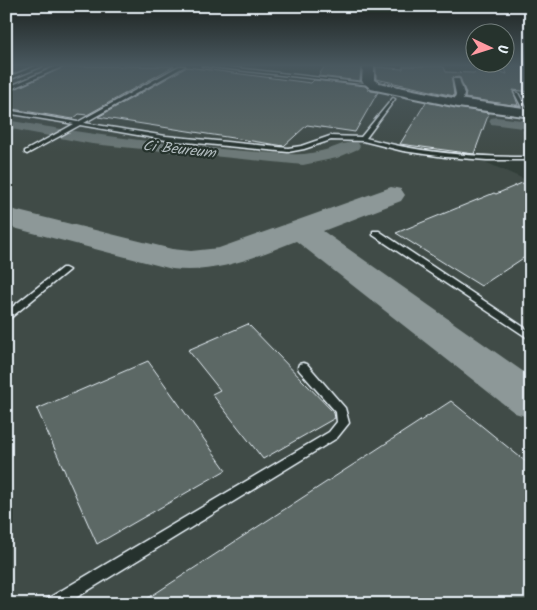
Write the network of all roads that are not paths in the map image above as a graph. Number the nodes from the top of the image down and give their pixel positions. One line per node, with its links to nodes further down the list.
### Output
1 (131, 94): 9 (lane)
2 (411, 94): 6 (main road)
3 (460, 94): 6 (street)
4 (517, 94): 8 (lane)
5 (393, 99): 12 (lane)
6 (458, 103): 8 (main road)
7 (6, 110): 9 (lane)
8 (529, 113)
9 (78, 124): 10 (lane); 12 (lane)
10 (67, 130): 13 (lane)
11 (528, 131): 14 (lane)
12 (363, 139): 14 (lane)
13 (30, 150)
14 (530, 159)
15 (376, 233): 18 (lane)
16 (65, 270): 17 (lane)
17 (6, 318)
18 (531, 337)
19 (303, 367): 20 (lane)
20 (52, 604)

